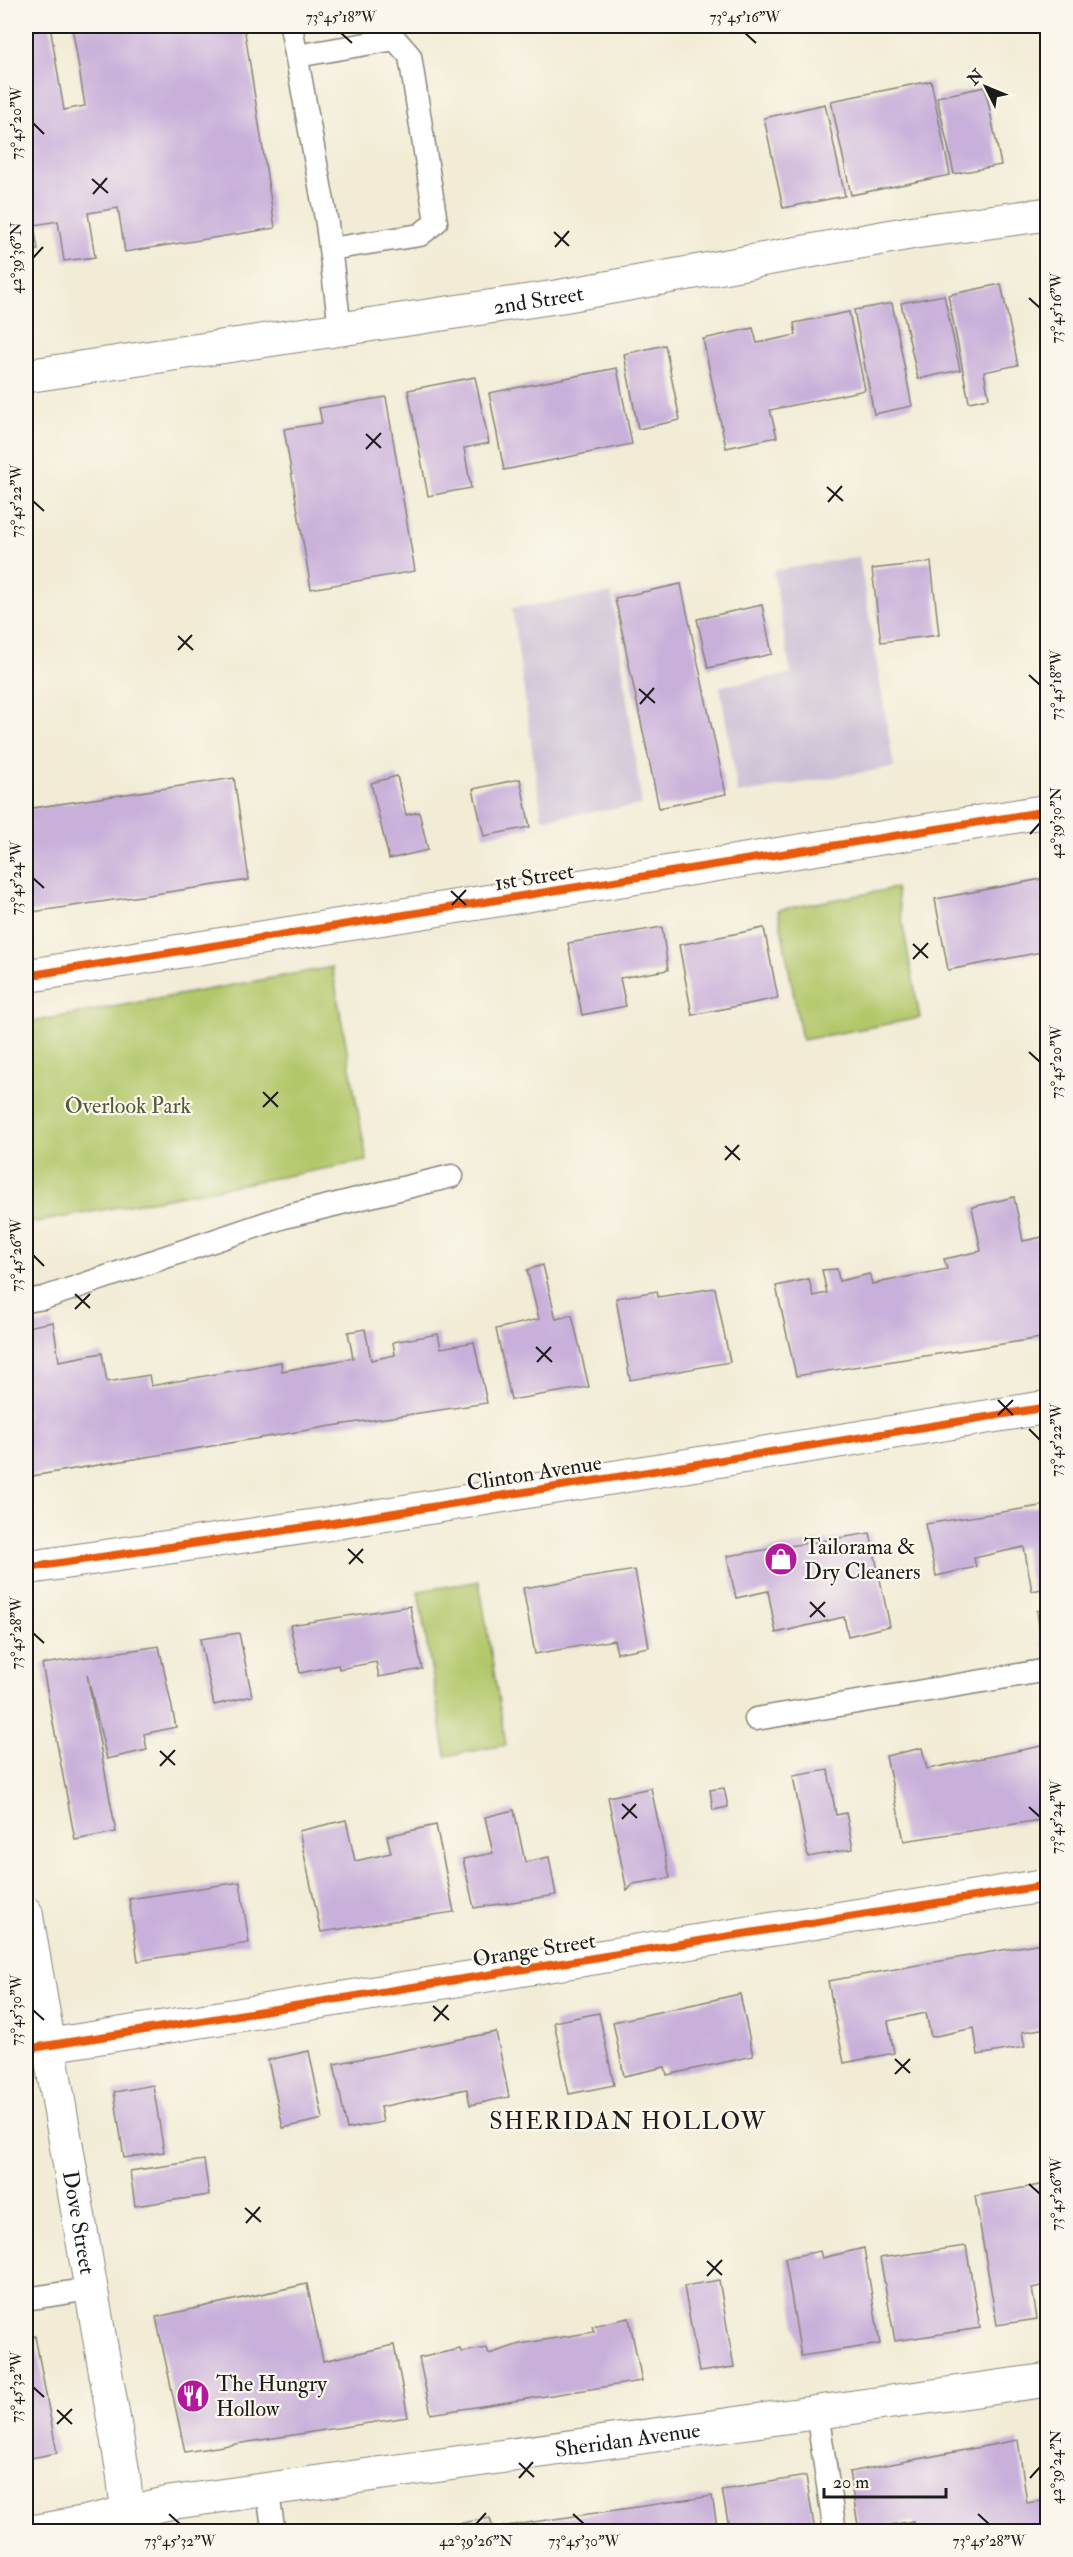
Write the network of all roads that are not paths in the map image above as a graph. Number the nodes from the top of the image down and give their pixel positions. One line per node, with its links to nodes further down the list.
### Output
1 (291, 26): 2 (lane)
2 (297, 56): 4 (lane); 4 (lane)
3 (1047, 214): 5 (street, 2nd Street)
4 (330, 249): 5 (lane)
5 (340, 328): 6 (street, 2nd Street)
6 (26, 376)
7 (1047, 811): 8 (street, 1st Street)
8 (26, 976)
9 (453, 1176): 10 (lane)
10 (26, 1301)
11 (1047, 1407): 12 (street, Clinton Avenue)
12 (26, 1568)
13 (1047, 1670): 14 (lane)
14 (756, 1719)
15 (1047, 1885): 17 (street, Orange Street)
16 (26, 1913): 17 (street, Dove Street)
17 (36, 2047): 18 (street, Dove Street)
18 (90, 2289): 19 (lane); 23 (street, Dove Street)
19 (26, 2299)
20 (1047, 2380): 21 (street, Sheridan Avenue)
21 (817, 2412): 22 (street, Sheridan Avenue); 26 (lane)
22 (267, 2489): 23 (street, Sheridan Avenue); 25 (lane)
23 (128, 2522): 24 (street, Sheridan Avenue)
24 (32, 2532)
25 (274, 2532)
26 (835, 2532)

